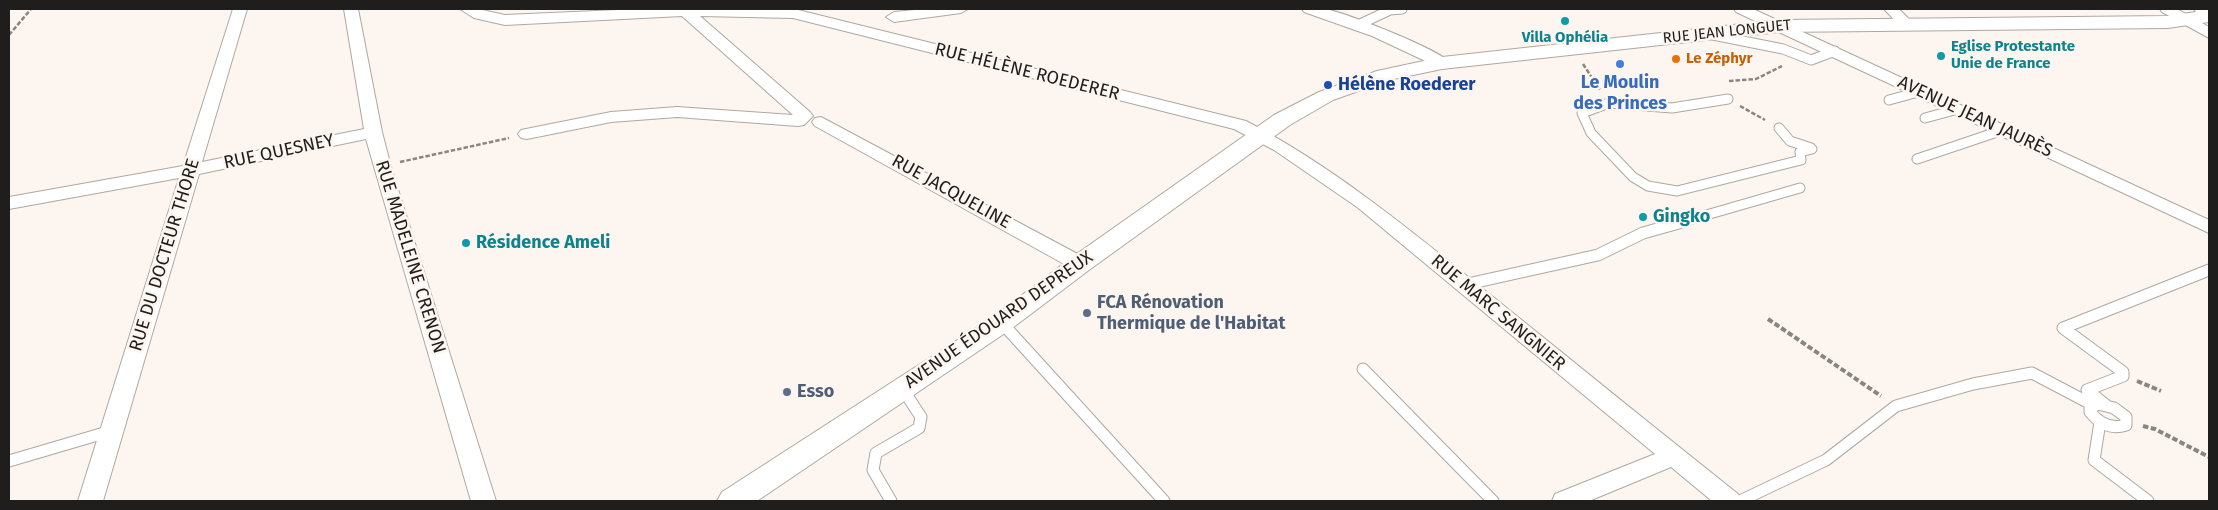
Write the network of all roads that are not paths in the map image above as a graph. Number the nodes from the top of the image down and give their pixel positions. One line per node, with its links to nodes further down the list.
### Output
1 (240, 9): 37 (street, RUE DU DOCTEUR THORE)
2 (351, 9): 33 (street, RUE MADELEINE CRENON)
3 (467, 9): 12 (street, RUE HÉLÈNE ROEDERER)
4 (961, 9): 14 (street)
5 (1309, 9): 18 (street)
6 (1402, 9): 18 (lane)
7 (1741, 9): 19 (street, AVENUE JEAN JAURÈS)
8 (1891, 9): 17 (street)
9 (2167, 9): 15 (street)
10 (794, 11): 13 (street, RUE HÉLÈNE ROEDERER); 22 (street, RUE HÉLÈNE ROEDERER)
11 (2209, 11): 15 (street)
12 (620, 12): 13 (street, RUE HÉLÈNE ROEDERER)
13 (686, 12): 30 (street)
14 (894, 13): 22 (street)
15 (2194, 15): 16 (street, RUE JEAN LONGUET); 17 (street, RUE JEAN LONGUET); 21 (street)
16 (2209, 16)
17 (1905, 22): 19 (street, RUE JEAN LONGUET)
18 (1358, 25): 24 (street)
19 (1779, 26): 20 (street, RUE JEAN LONGUET); 23 (street, AVENUE JEAN JAURÈS)
20 (1705, 33): 23 (lane); 24 (street, RUE JEAN LONGUET)
21 (2209, 33)
22 (894, 38): 35 (street, RUE HÉLÈNE ROEDERER)
23 (1835, 51): 25 (street, AVENUE JEAN JAURÈS)
24 (1442, 63): 35 (street, RUE JEAN LONGUET)
25 (1922, 92): 27 (lane); 28 (street, AVENUE JEAN JAURÈS)
26 (1728, 99): 31 (lane)
27 (1889, 100)
28 (1958, 109): 29 (lane); 32 (street, AVENUE JEAN JAURÈS)
29 (1925, 118)
30 (808, 120): 34 (street, RUE JACQUELINE); 41 (street, RUE JACQUELINE)
31 (1779, 128)
32 (2004, 130): 36 (lane); 40 (street, AVENUE JEAN JAURÈS)
33 (373, 132): 37 (street, RUE QUESNEY); 54 (street, RUE MADELEINE CRENON)
34 (526, 134)
35 (1260, 134): 41 (street, AVENUE ÉDOUARD DEPREUX); 43 (street, RUE MARC SANGNIER)
36 (1917, 158)
37 (191, 170): 39 (street, RUE QUESNEY); 50 (street, RUE DU DOCTEUR THORE)
38 (1800, 188): 43 (lane)
39 (9, 203)
40 (2209, 227)
41 (1080, 264): 44 (street, AVENUE ÉDOUARD DEPREUX)
42 (2209, 270): 48 (lane)
43 (1464, 285): 51 (street, RUE MARC SANGNIER)
44 (1002, 323): 46 (street, AVENUE ÉDOUARD DEPREUX); 57 (lane)
45 (1363, 369): 58 (lane)
46 (902, 388): 55 (street, AVENUE ÉDOUARD DEPREUX); 56 (lane)
47 (2093, 405): 48 (lane); 49 (lane); 61 (lane)
48 (2106, 405): 49 (lane)
49 (2100, 422): 62 (lane)
50 (112, 431): 52 (lane); 53 (street, RUE DU DOCTEUR THORE)
51 (1675, 456): 59 (street); 60 (street, RUE MARC SANGNIER)
52 (9, 461)
53 (90, 501)
54 (484, 501)
55 (733, 501)
56 (891, 501)
57 (1164, 501)
58 (1493, 501)
59 (1564, 501)
60 (1729, 501)
61 (1740, 501)
62 (2148, 501)

